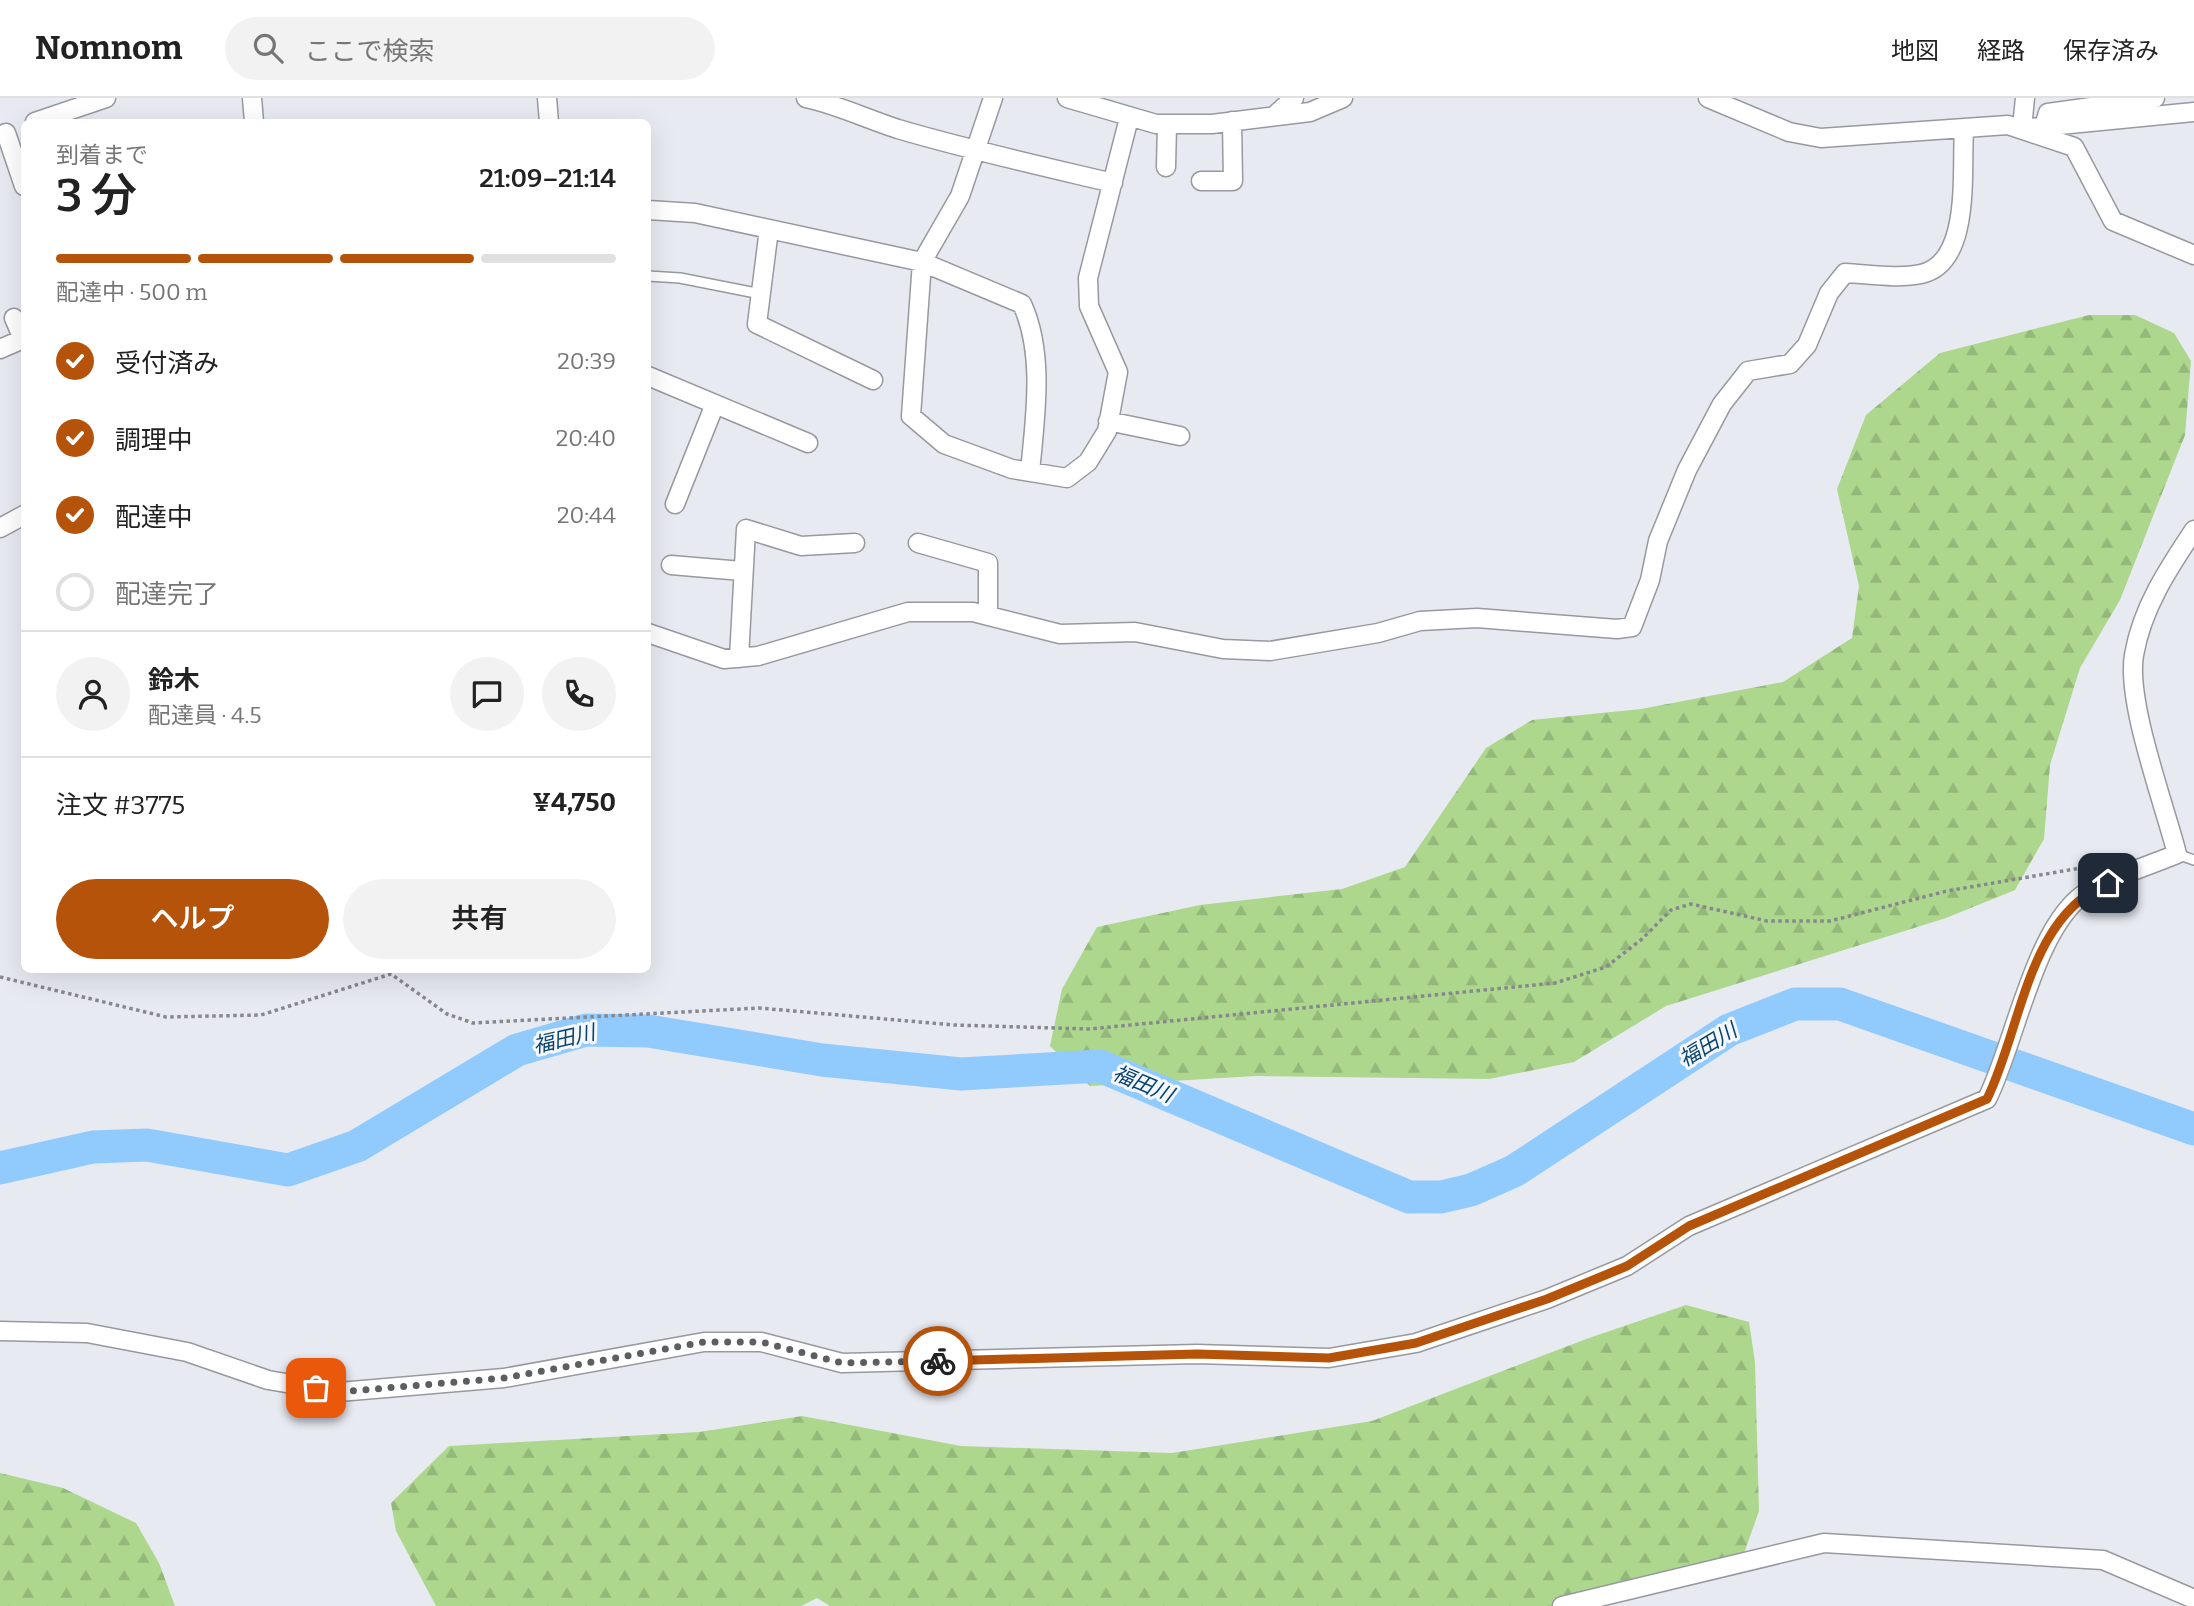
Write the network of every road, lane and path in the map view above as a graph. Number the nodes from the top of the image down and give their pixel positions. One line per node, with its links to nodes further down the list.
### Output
1 (106, 98): 15 (street)
2 (253, 98): 16 (street)
3 (547, 98): 17 (street)
4 (806, 98): 25 (street)
5 (993, 98): 25 (street)
6 (1067, 98): 14 (street)
7 (1294, 98): 13 (street)
8 (1343, 98): 13 (street)
9 (1709, 98): 23 (street)
10 (2025, 98): 22 (street)
11 (2155, 98): 20 (street)
12 (2194, 112): 20 (street)
13 (1274, 116): 18 (street)
14 (1129, 118): 19 (street); 29 (street)
15 (44, 119)
16 (254, 119)
17 (550, 119)
18 (1233, 121): 19 (street); 28 (street)
19 (1167, 124): 26 (street)
20 (2043, 126): 22 (street)
21 (21, 127): 24 (street)
22 (2022, 128): 23 (street); 32 (street)
23 (1964, 131): 55 (street)
24 (3, 134): 27 (street)
25 (975, 150): 29 (street); 33 (street)
26 (1166, 167)
27 (21, 179)
28 (1201, 181)
29 (1113, 183): 43 (street)
30 (651, 210): 31 (street)
31 (769, 229): 33 (street); 35 (street)
32 (2194, 255)
33 (922, 262): 46 (street); 46 (street)
34 (651, 276): 35 (lane)
35 (761, 295): 41 (street)
36 (13, 318): 37 (street)
37 (21, 335)
38 (21, 340): 39 (street)
39 (0, 349)
40 (651, 377): 42 (street)
41 (873, 380)
42 (715, 404): 45 (street); 47 (street)
43 (1108, 421): 44 (street); 46 (street)
44 (1180, 436)
45 (808, 443)
46 (1030, 472)
47 (674, 504)
48 (21, 516): 49 (street)
49 (0, 528)
50 (2194, 530): 58 (street)
51 (855, 543): 54 (street)
52 (918, 543): 55 (street)
53 (671, 565): 54 (street)
54 (742, 571): 57 (street)
55 (988, 615): 57 (street)
56 (651, 635): 57 (street)
57 (739, 658)
58 (2185, 857): 61 (street)
59 (2103, 864): 60 (path)
60 (0, 977)
61 (0, 1331)
62 (2194, 1599): 63 (street)
63 (1562, 1606)

